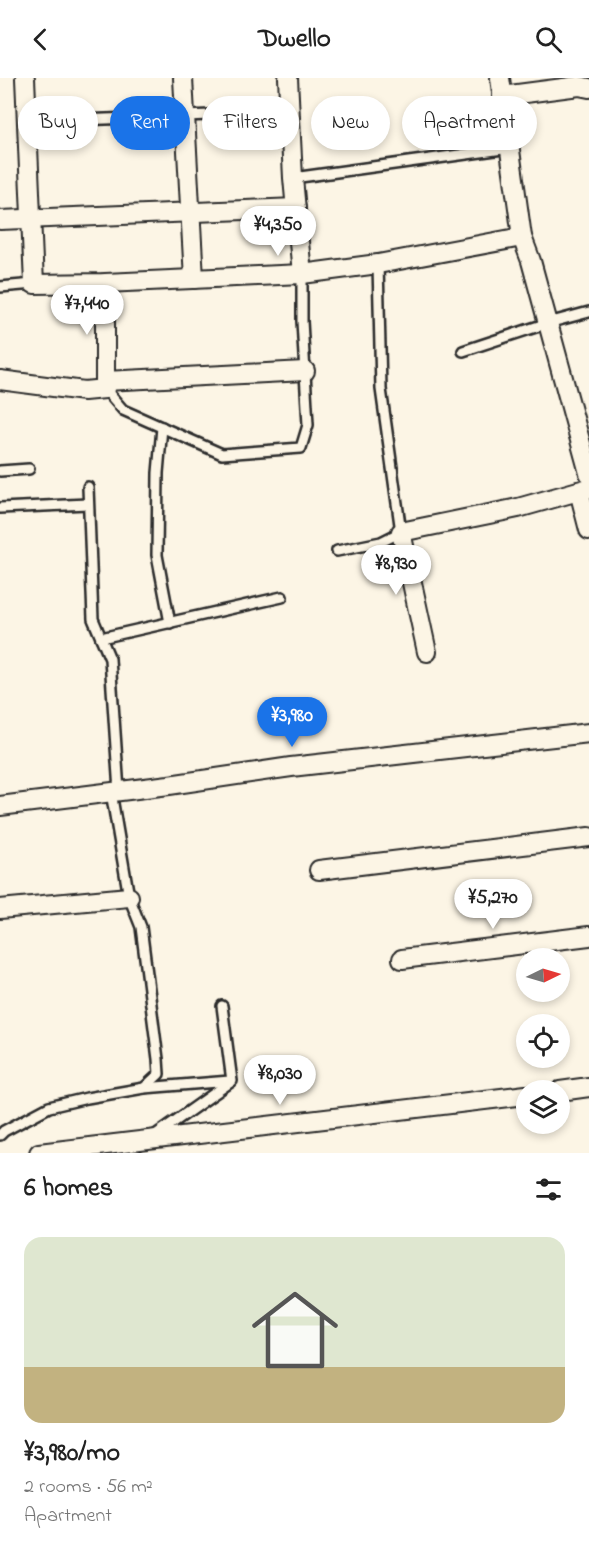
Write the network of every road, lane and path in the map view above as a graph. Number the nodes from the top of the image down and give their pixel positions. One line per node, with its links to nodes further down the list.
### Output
1 (25, 78): 6 (street)
2 (183, 78): 7 (street)
3 (288, 78): 8 (street)
4 (501, 87): 5 (street)
5 (589, 88)
6 (26, 96)
7 (184, 96)
8 (289, 96)
9 (28, 150): 17 (street)
10 (187, 150): 16 (street)
11 (292, 150): 14 (street)
12 (489, 150): 14 (lane)
13 (510, 150): 19 (street)
14 (293, 178): 15 (street)
15 (296, 208): 16 (street); 21 (street)
16 (190, 212): 17 (street); 22 (street)
17 (31, 219): 18 (street); 23 (street)
18 (0, 220)
19 (522, 237): 20 (street); 27 (street)
20 (378, 264): 21 (street); 41 (lane)
21 (302, 274): 22 (street); 29 (lane)
22 (194, 279): 24 (street)
23 (34, 284): 24 (street); 25 (lane)
24 (105, 284): 31 (street)
25 (0, 287)
26 (589, 312): 27 (lane)
27 (548, 323): 28 (lane); 35 (street)
28 (463, 351)
29 (305, 372): 31 (street); 32 (lane)
30 (0, 380): 31 (street)
31 (105, 385): 32 (lane)
32 (162, 427): 44 (lane)
33 (29, 469): 34 (lane)
34 (0, 471)
35 (589, 473)
36 (88, 487): 38 (lane)
37 (584, 490): 40 (street); 41 (street)
38 (88, 504): 39 (lane); 45 (lane)
39 (0, 508)
40 (589, 530)
41 (400, 532): 42 (lane); 46 (street)
42 (337, 552)
43 (282, 597): 44 (lane)
44 (170, 623): 45 (lane)
45 (101, 638): 48 (lane)
46 (427, 652)
47 (589, 734): 48 (street)
48 (116, 792): 49 (street); 52 (lane)
49 (0, 806)
50 (589, 837): 51 (street)
51 (319, 870)
52 (129, 897): 53 (street); 59 (lane)
53 (0, 909)
54 (589, 936): 55 (street)
55 (402, 959)
56 (222, 1006): 57 (lane)
57 (232, 1081): 59 (lane); 63 (lane)
58 (589, 1087): 60 (street)
59 (144, 1088): 62 (lane)
60 (570, 1090)
61 (516, 1096): 63 (street)
62 (0, 1135)
63 (148, 1140): 64 (street)
64 (39, 1153)

